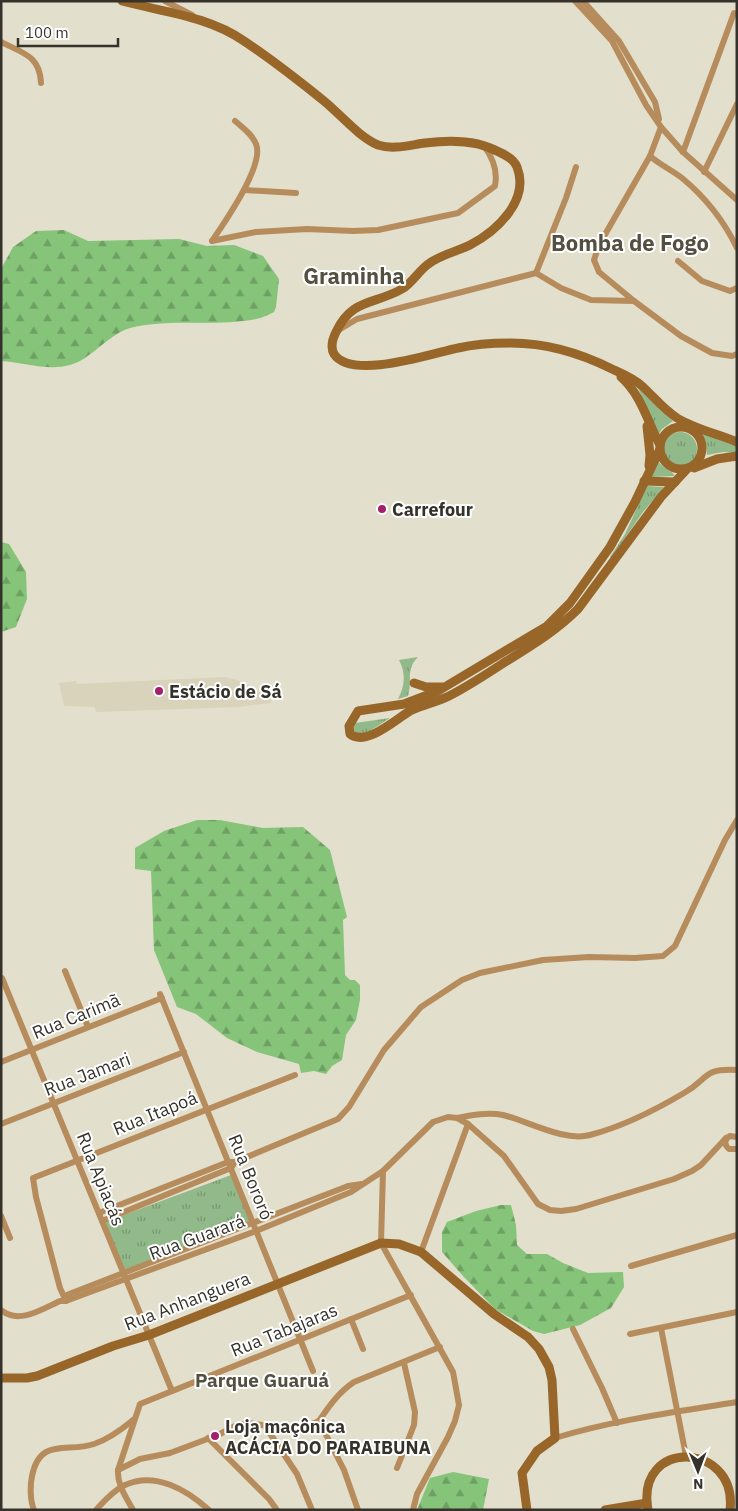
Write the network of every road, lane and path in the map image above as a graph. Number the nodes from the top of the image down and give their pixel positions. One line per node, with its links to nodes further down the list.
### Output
1 (122, 1): 6 (street)
2 (165, 1): 6 (street)
3 (576, 1): 11 (street)
4 (582, 1): 11 (street)
5 (734, 12): 13 (street)
6 (202, 20): 12 (street)
7 (1, 42): 8 (street)
8 (41, 83)
9 (737, 104): 16 (street)
10 (235, 121): 17 (street)
11 (660, 125): 13 (street); 14 (street)
12 (484, 145): 17 (street); 25 (street)
13 (683, 152): 16 (street)
14 (650, 156): 20 (street); 24 (street)
15 (576, 167): 22 (street)
16 (704, 172): 19 (street)
17 (245, 190): 18 (street)
18 (296, 193)
19 (737, 200)
20 (737, 248)
21 (678, 261): 23 (street)
22 (536, 273): 24 (street); 25 (street)
23 (737, 288)
24 (634, 301): 26 (street)
25 (336, 332): 27 (street)
26 (737, 354)
27 (614, 370): 28 (street); 29 (street)
28 (646, 411): 33 (street); 37 (street)
29 (677, 418): 30 (street); 31 (street)
30 (701, 428): 31 (street); 32 (street)
31 (689, 429): 33 (street); 35 (street)
32 (736, 441)
33 (660, 447): 36 (street); 37 (street)
34 (737, 456): 35 (street); 38 (street)
35 (697, 461): 36 (street)
36 (688, 468): 38 (street)
37 (649, 471): 39 (street)
38 (678, 479): 39 (street); 42 (street)
39 (644, 482): 40 (street)
40 (453, 682): 41 (street); 42 (street)
41 (414, 683)
42 (411, 706): 42 (street)
43 (737, 820): 64 (street)
44 (65, 971): 47 (street)
45 (2, 978): 48 (street, Rua Apiacás)
46 (161, 996): 47 (street, Rua Carimã); 49 (street, Rua Bororó)
47 (88, 1027): 48 (street, Rua Carimã)
48 (31, 1050): 50 (street, Rua Carimã); 53 (street, Rua Apiacás)
49 (184, 1052): 53 (street, Rua Jamari); 54 (street, Rua Bororó)
50 (1, 1062)
51 (737, 1070): 55 (street, Rua Guarará)
52 (295, 1074): 54 (street, Rua Itapoá)
53 (54, 1104): 56 (street, Rua Jamari); 63 (street, Rua Apiacás)
54 (207, 1109): 63 (street, Rua Itapoá); 64 (street, Rua Bororó)
55 (457, 1118): 57 (street); 65 (street, Rua Guarará)
56 (1, 1124)
57 (468, 1124): 62 (street); 75 (street)
58 (737, 1136): 59 (street)
59 (726, 1138): 60 (street); 62 (street)
60 (728, 1148): 61 (street); 62 (street)
61 (737, 1149)
62 (713, 1151)
63 (77, 1161): 67 (street, Rua Apiacás); 81 (street, Rua Itapoá)
64 (232, 1164): 67 (street); 69 (street); 70 (street, Rua Bororó)
65 (383, 1171): 66 (street, Rua Guarará); 74 (street)
66 (322, 1200): 70 (street, Rua Guarará); 71 (street, Rua Guarará)
67 (99, 1213): 69 (street, Rua Apiacás)
68 (1, 1216): 73 (street)
69 (102, 1221): 78 (street, Rua Apiacás)
70 (254, 1224): 71 (street, Rua Bororó); 76 (street, Rua Guarará)
71 (256, 1231): 76 (street, Rua Guarará); 79 (street, Rua Bororó)
72 (737, 1235): 77 (street)
73 (10, 1238)
74 (382, 1243): 75 (street); 79 (street, Rua Anhanguera); 80 (street)
75 (422, 1252): 103 (street)
76 (166, 1261): 78 (street, Rua Guarará)
77 (631, 1266)
78 (125, 1276): 81 (street, Rua Guarará); 87 (street, Rua Apiacás)
79 (277, 1282): 87 (street, Rua Anhanguera); 89 (street, Rua Bororó)
80 (411, 1295): 84 (street, Rua Tabajaras); 90 (street)
81 (63, 1299): 82 (street, Rua Guarará)
82 (1, 1310)
83 (737, 1312): 85 (street)
84 (351, 1319): 89 (street, Rua Tabajaras); 91 (street)
85 (661, 1328): 88 (street); 97 (street)
86 (573, 1329): 100 (street)
87 (149, 1334): 94 (street, Rua Anhanguera); 95 (street, Rua Apiacás)
88 (630, 1334)
89 (300, 1339): 93 (street, Rua Bororó); 95 (street, Rua Tabajaras)
90 (440, 1347): 92 (street); 119 (street)
91 (363, 1349)
92 (404, 1363): 99 (street); 105 (street)
93 (313, 1371)
94 (1, 1378)
95 (172, 1391): 98 (street, Rua Tabajaras)
96 (737, 1402): 97 (street)
97 (677, 1412): 100 (street); 104 (street)
98 (134, 1420): 106 (street); 112 (street)
99 (319, 1421): 101 (street); 118 (street)
100 (617, 1423): 103 (street)
101 (265, 1426): 102 (street); 117 (street)
102 (208, 1438): 106 (street); 116 (street)
103 (555, 1438): 120 (street)
104 (686, 1456): 107 (street); 111 (street)
105 (397, 1468)
106 (118, 1470): 109 (street)
107 (727, 1478): 108 (street); 110 (street)
108 (737, 1482)
109 (121, 1488): 113 (street); 114 (street); 115 (street)
110 (733, 1503)
111 (647, 1506): 121 (street)
112 (34, 1510)
113 (96, 1510)
114 (134, 1510)
115 (209, 1510)
116 (276, 1510)
117 (312, 1510)
118 (358, 1510)
119 (413, 1510)
120 (526, 1510)
121 (605, 1510)

